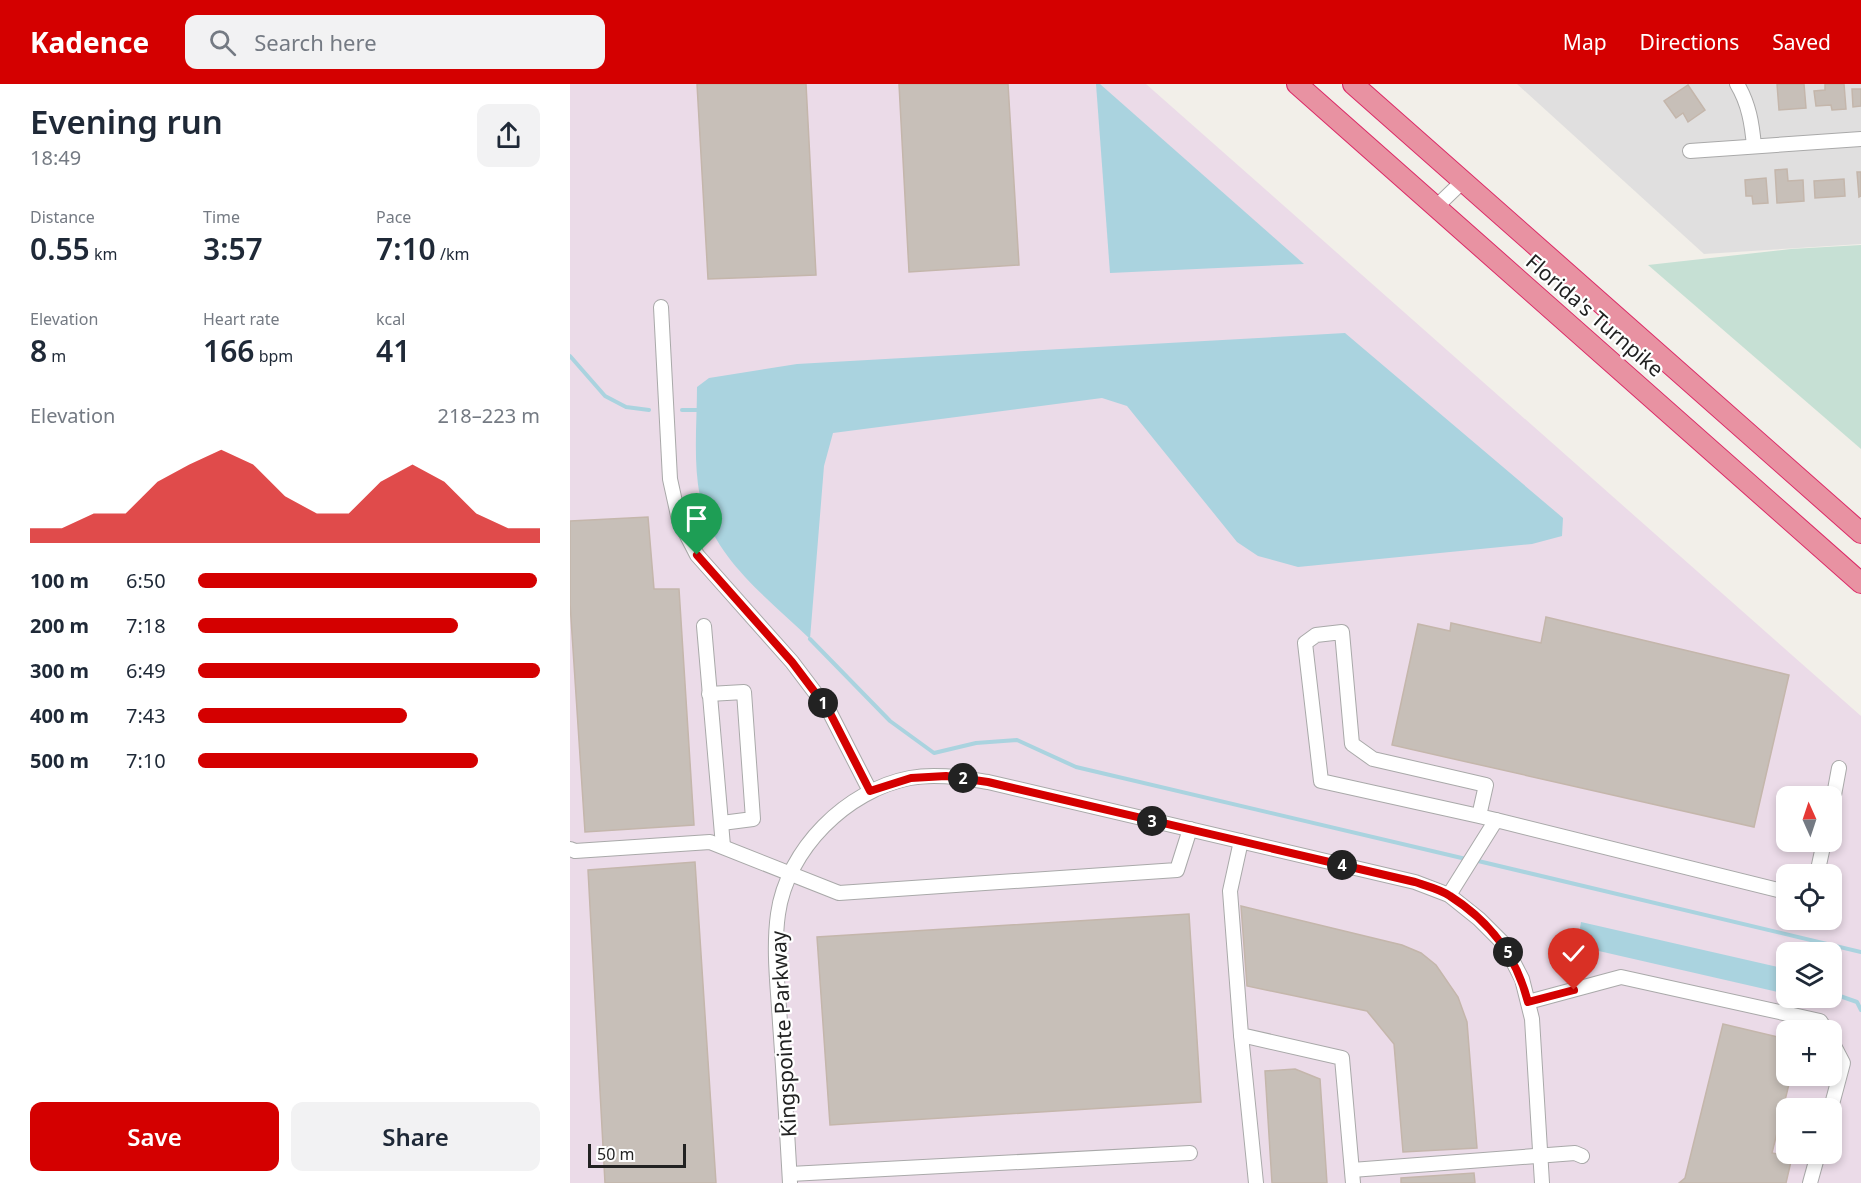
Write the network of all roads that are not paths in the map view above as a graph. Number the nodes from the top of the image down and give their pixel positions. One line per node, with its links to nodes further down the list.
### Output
1 (1297, 84): 8 (highway, Florida's Turnpike)
2 (1353, 84): 7 (highway, Florida's Turnpike)
3 (1737, 84): 5 (street)
4 (1861, 139): 5 (street)
5 (1754, 146): 6 (street)
6 (1690, 151)
7 (1463, 181): 8 (street); 10 (highway, Florida's Turnpike)
8 (1436, 207): 11 (highway, Florida's Turnpike)
9 (661, 307): 16 (street)
10 (1861, 533)
11 (1861, 583)
12 (704, 626): 13 (street)
13 (709, 694): 19 (street); 19 (street)
14 (1839, 768): 15 (street)
15 (1836, 786)
16 (870, 791): 20 (street, Kingspointe Parkway); 24 (street, Kingspointe Parkway)
17 (1479, 816): 17 (street); 18 (street)
18 (1496, 820): 25 (street); 26 (street)
19 (722, 824): 22 (street)
20 (1190, 829): 21 (street, Kingspointe Parkway); 24 (street)
21 (1241, 841): 26 (street, Kingspointe Parkway); 29 (street)
22 (723, 846): 23 (street); 24 (street)
23 (570, 849)
24 (791, 874): 37 (street, Kingspointe Parkway)
25 (1776, 890)
26 (1449, 895): 27 (street, Kingspointe Parkway)
27 (1528, 1002): 28 (street); 31 (street, Kingspointe Parkway)
28 (1815, 1020)
29 (1241, 1035): 35 (street); 38 (street)
30 (1190, 1153): 34 (street)
31 (1540, 1156): 32 (street); 35 (street); 39 (street, Kingspointe Parkway)
32 (1582, 1156)
33 (1815, 1164): 40 (street)
34 (874, 1176): 36 (street)
35 (1352, 1176)
36 (836, 1178): 37 (street)
37 (790, 1179)
38 (1256, 1183)
39 (1542, 1183)
40 (1810, 1183)

